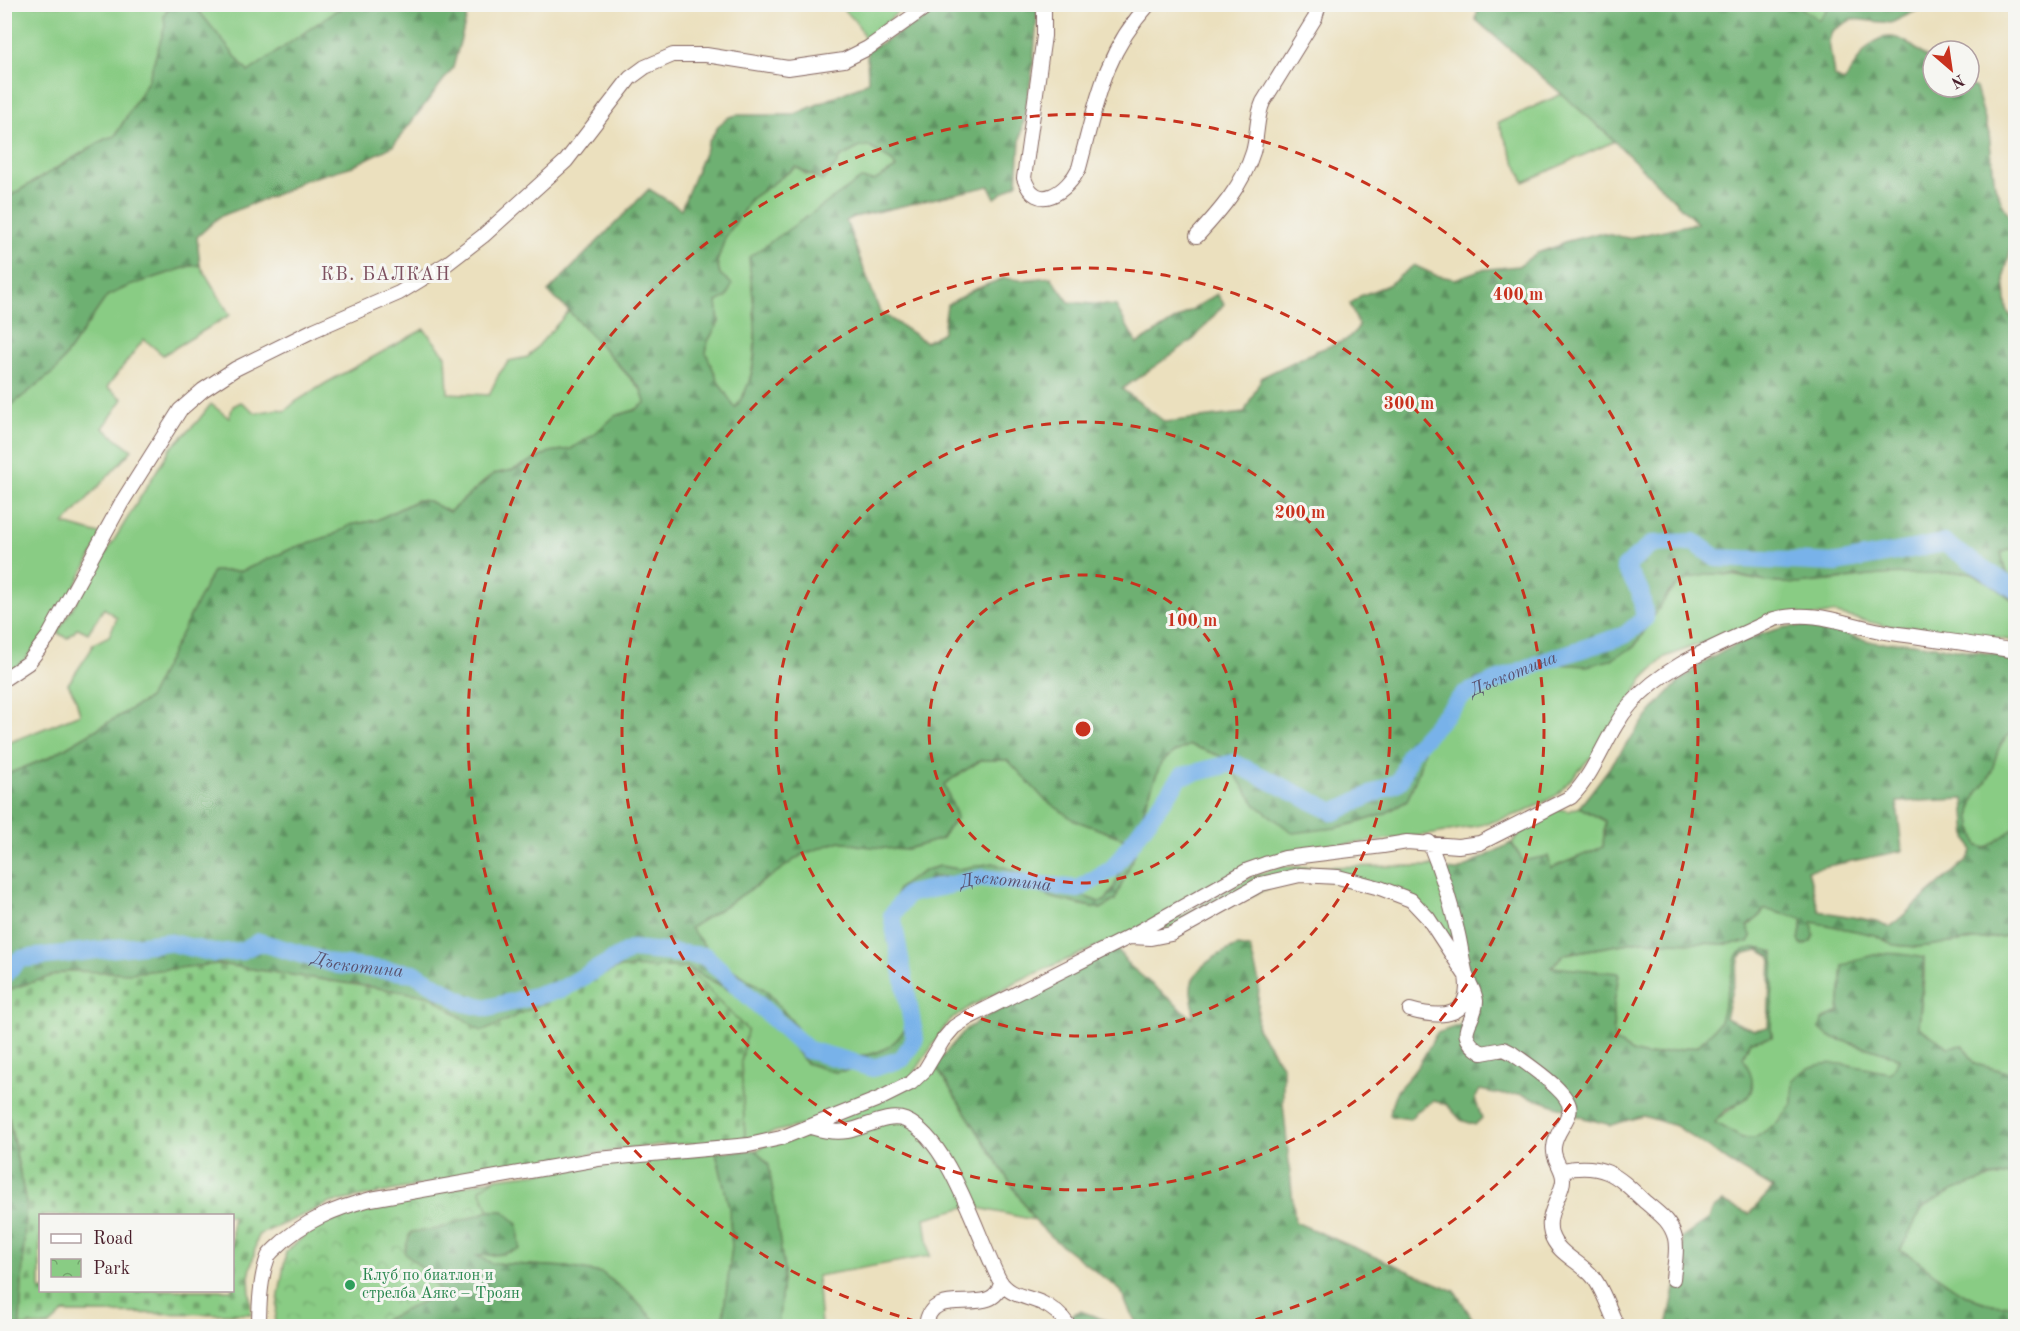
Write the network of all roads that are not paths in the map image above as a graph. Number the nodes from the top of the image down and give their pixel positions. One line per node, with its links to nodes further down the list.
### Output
1 (930, 4): 7 (street)
2 (1044, 4): 3 (street)
3 (1149, 4)
4 (1318, 4): 5 (street)
5 (1197, 236)
6 (2016, 651): 8 (street)
7 (4, 679)
8 (1429, 842): 9 (street); 10 (street)
9 (1129, 938): 10 (street); 12 (street)
10 (1466, 976): 11 (street); 13 (street)
11 (1410, 1010)
12 (812, 1127): 15 (street); 16 (street)
13 (1562, 1170): 14 (street); 19 (street)
14 (1673, 1279)
15 (1001, 1282): 17 (street); 18 (street)
16 (258, 1326)
17 (926, 1326)
18 (1069, 1326)
19 (1617, 1326)

